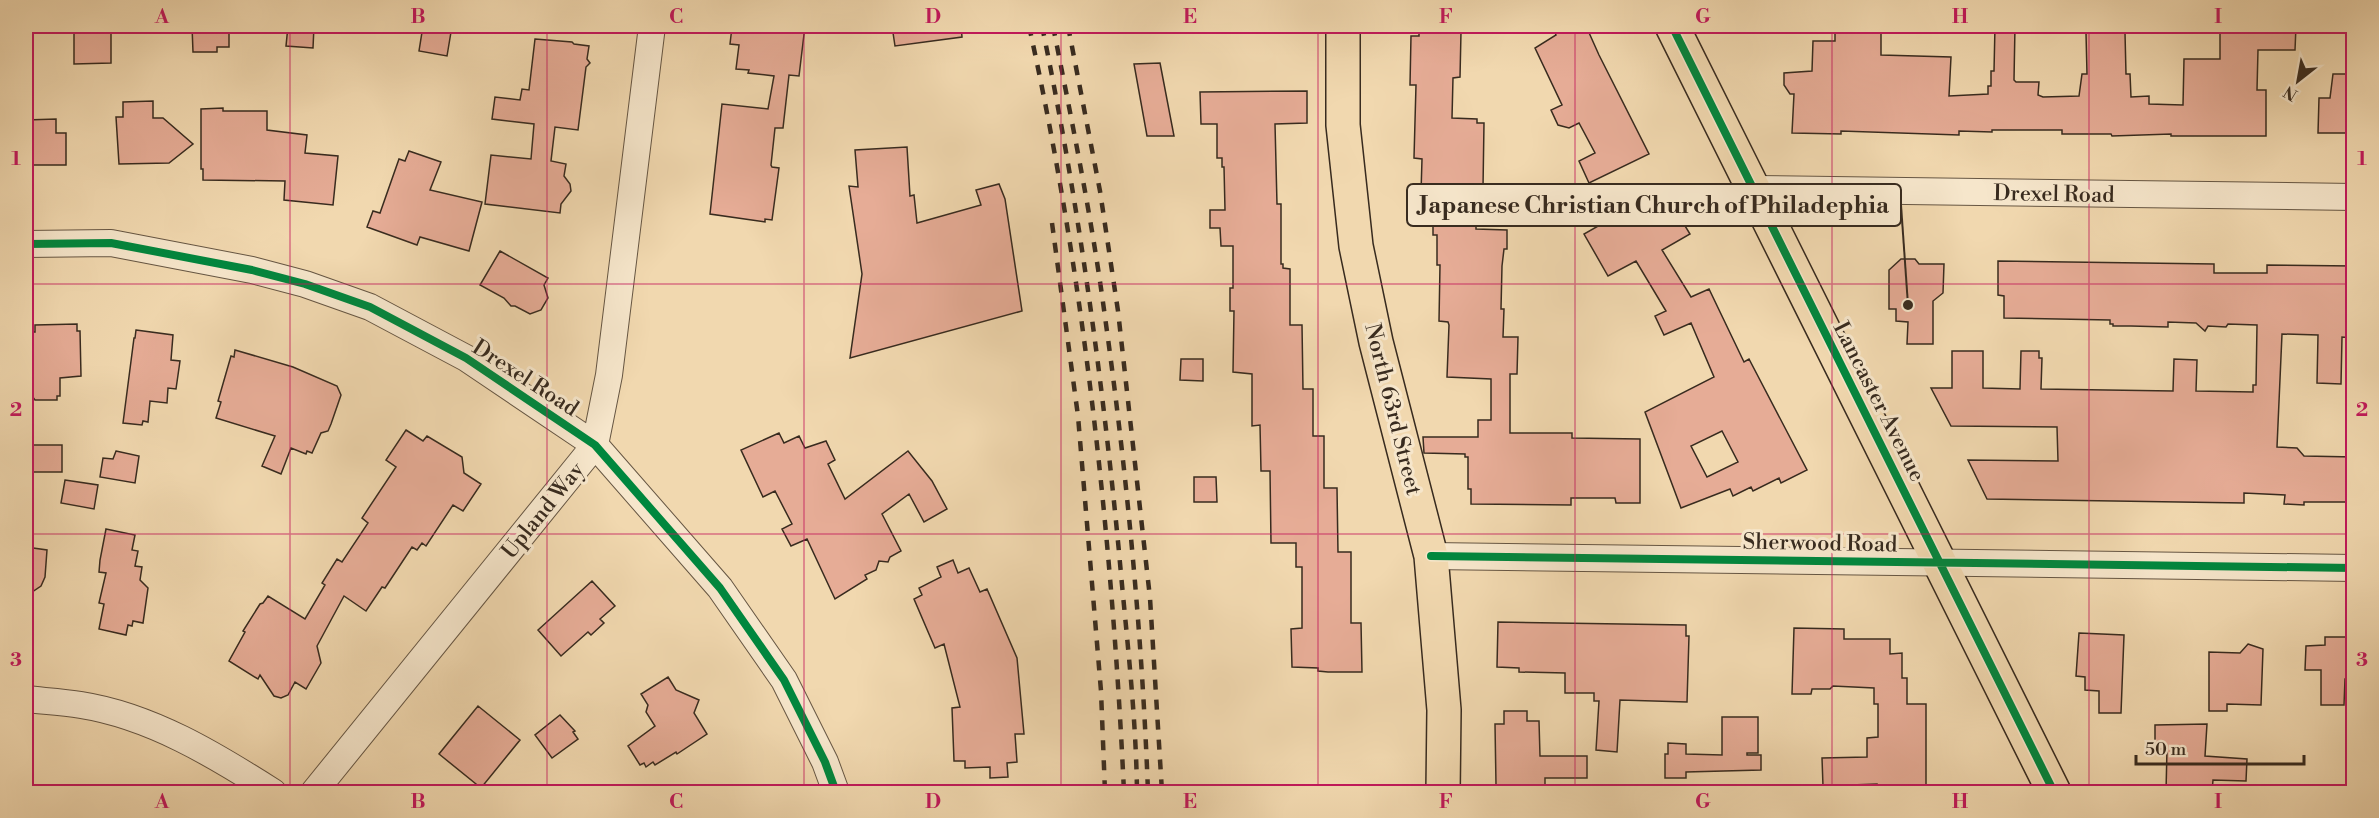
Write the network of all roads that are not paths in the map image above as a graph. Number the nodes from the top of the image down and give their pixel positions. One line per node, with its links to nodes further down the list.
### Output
1 (652, 26): 7 (street, Upland Way)
2 (1343, 26): 8 (main road, North 63rd Street)
3 (1672, 26): 4 (main road, Lancaster Avenue)
4 (1754, 189): 5 (street, Drexel Road); 9 (main road, Lancaster Avenue)
5 (2354, 197)
6 (26, 244): 7 (street, Drexel Road)
7 (596, 445): 13 (street, Upland Way); 14 (street, Drexel Road)
8 (1431, 556): 9 (street, Sherwood Road); 15 (main road, North 63rd Street)
9 (1940, 561): 10 (street, Sherwood Road); 16 (main road, Lancaster Avenue)
10 (2354, 568)
11 (26, 699): 12 (street)
12 (273, 792)
13 (314, 792)
14 (836, 792)
15 (1443, 792)
16 (2055, 792)

